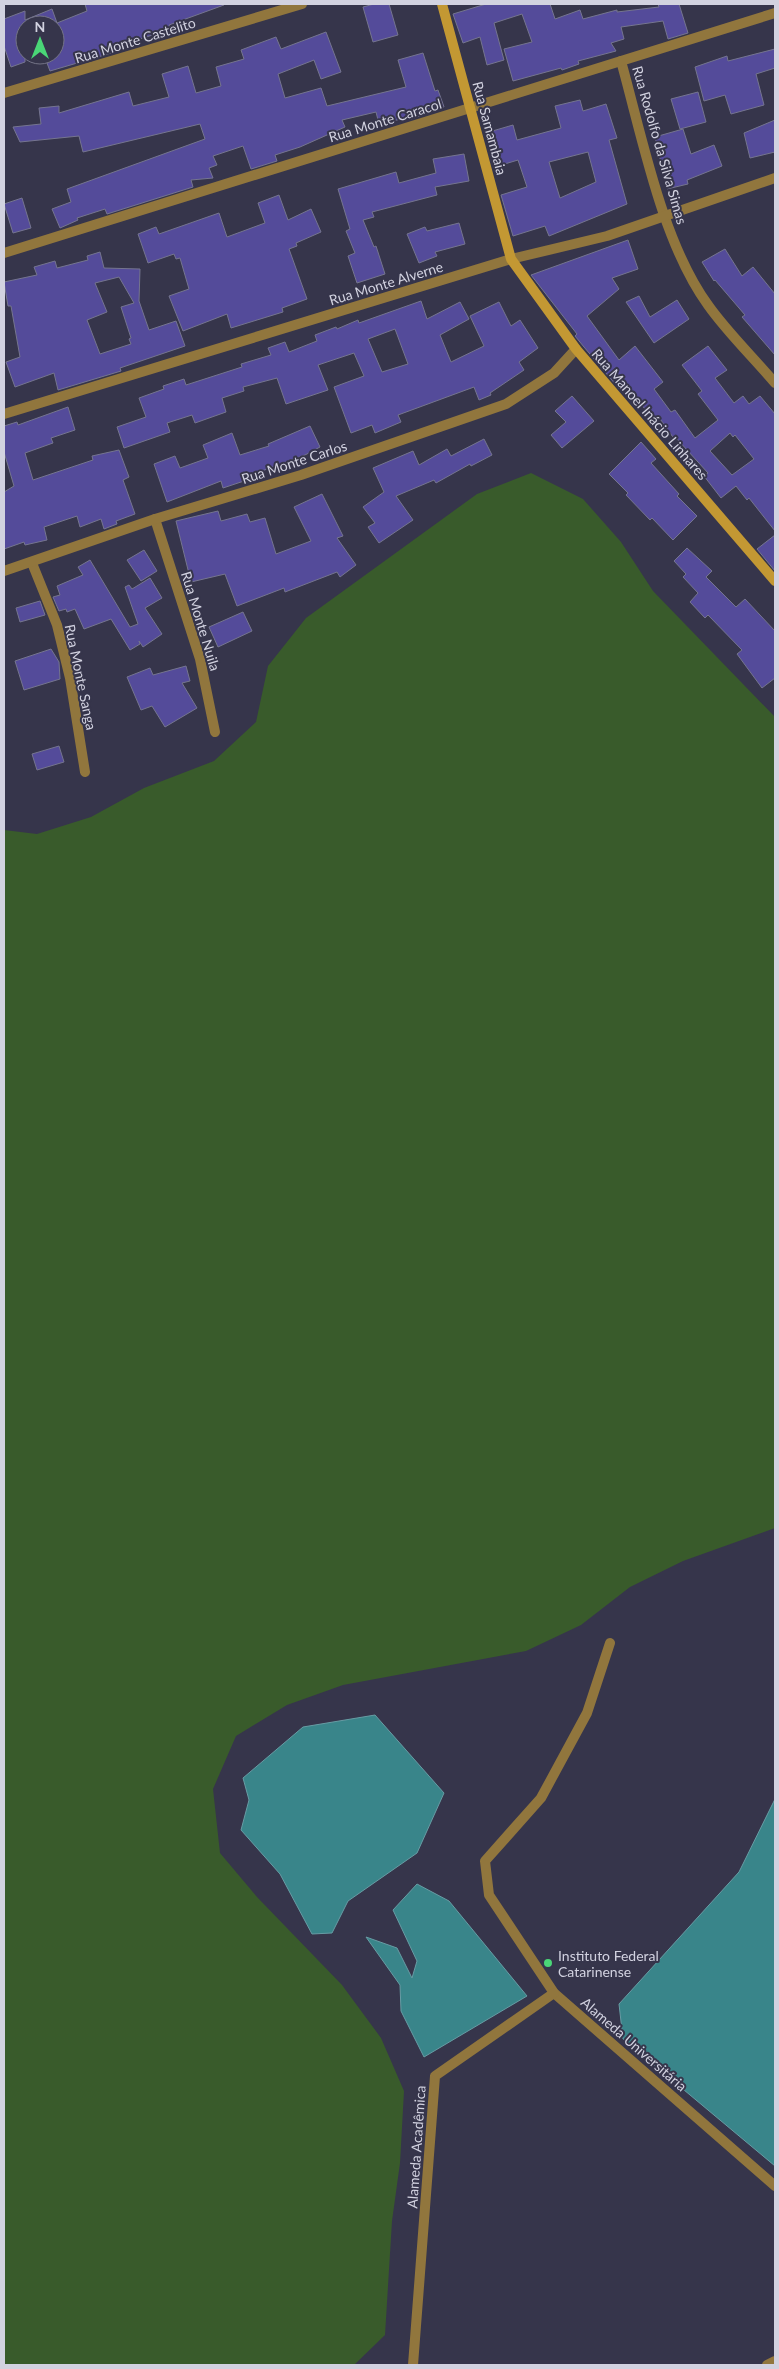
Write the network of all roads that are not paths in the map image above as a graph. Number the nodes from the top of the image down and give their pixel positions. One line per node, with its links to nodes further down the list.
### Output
1 (302, 4): 5 (street, Rua Monte Castelito)
2 (442, 4): 6 (main road, Rua Samambaia)
3 (775, 13): 4 (street, Rua Monte Caracol)
4 (621, 61): 6 (street, Rua Monte Caracol); 8 (street, Rua Rodolfo da Silva Simas)
5 (4, 93)
6 (470, 108): 9 (street, Rua Monte Caracol); 10 (main road, Rua Samambaia)
7 (775, 178): 8 (street, Rua Monte Alverne)
8 (665, 217): 10 (street, Rua Monte Alverne); 12 (street, Rua Rodolfo da Silva Simas)
9 (4, 253)
10 (511, 259): 11 (main road, Rua Manoel Inácio Linhares); 13 (street, Rua Monte Alverne)
11 (576, 349): 14 (street, Rua Monte Carlos); 17 (main road, Rua Manoel Inácio Linhares)
12 (775, 383)
13 (4, 414)
14 (155, 519): 15 (street, Rua Monte Carlos); 18 (street, Rua Monte Nuila)
15 (32, 563): 16 (street, Rua Monte Carlos); 19 (street, Rua Monte Sanga)
16 (4, 572)
17 (775, 581)
18 (215, 732)
19 (86, 772)
20 (610, 1643): 21 (street, Alameda Universitária)
21 (554, 1993): 22 (street, Alameda Universitária); 24 (street, Alameda Acadêmica)
22 (775, 2186)
23 (775, 2361): 25 (street)
24 (414, 2365)
25 (767, 2365)

